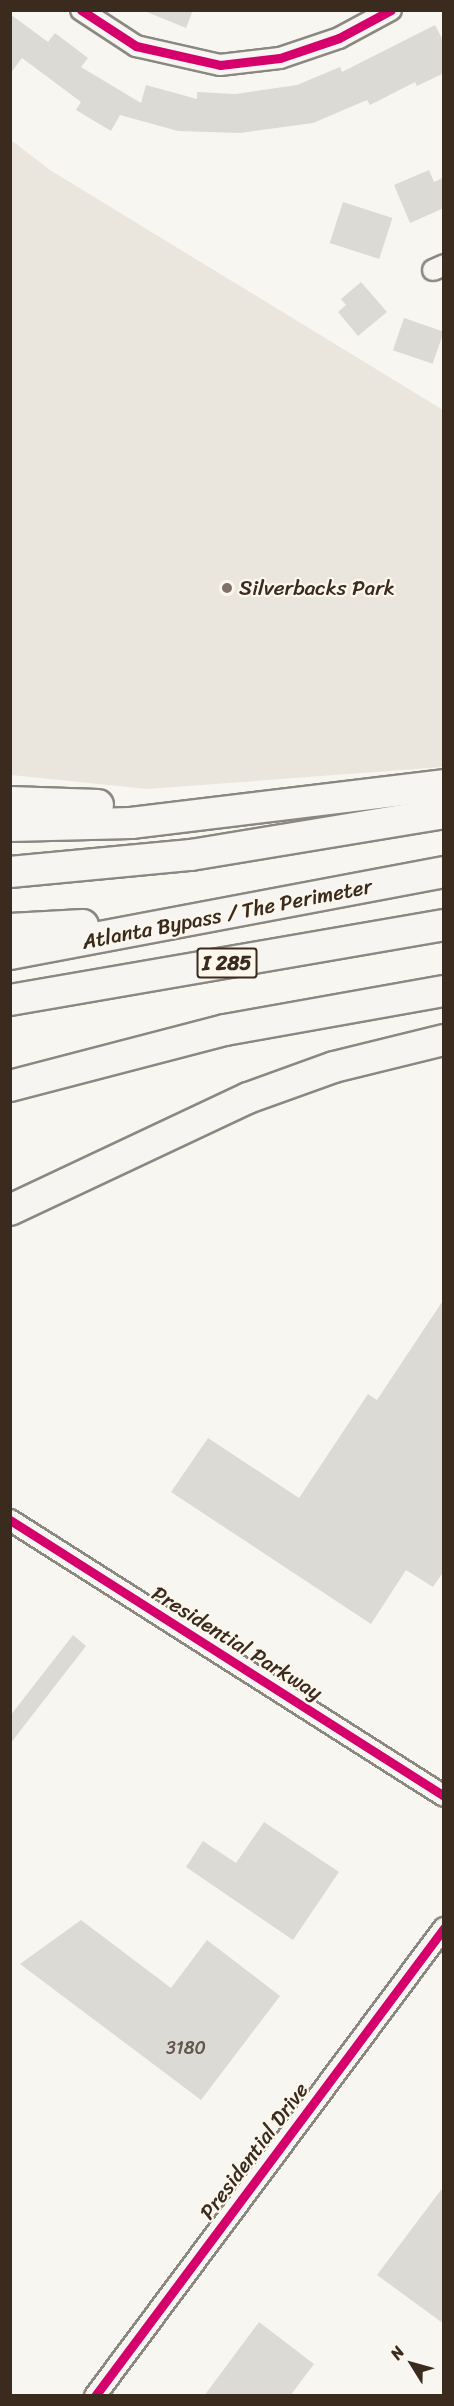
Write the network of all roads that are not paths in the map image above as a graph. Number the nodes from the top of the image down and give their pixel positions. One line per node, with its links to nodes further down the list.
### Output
1 (81, 10): 2 (street)
2 (391, 10)
3 (444, 785): 5 (highway)
4 (10, 802): 5 (highway)
5 (275, 804): 7 (highway)
6 (444, 813): 8 (highway)
7 (10, 826)
8 (10, 872)
9 (444, 872): 10 (highway, Atlanta Bypass / The Perimeter / I 285)
10 (229, 915): 12 (highway); 13 (highway, Atlanta Bypass / The Perimeter / I 285)
11 (444, 926): 15 (highway, I 285)
12 (10, 929)
13 (10, 954)
14 (444, 991): 16 (highway)
15 (10, 1000)
16 (225, 1030): 18 (highway); 19 (highway)
17 (444, 1040): 20 (highway)
18 (10, 1086)
19 (10, 1106)
20 (10, 1210)
21 (10, 1520): 22 (street, Presidential Parkway)
22 (444, 1796)
23 (444, 1928): 24 (street, Presidential Drive)
24 (95, 2396)

